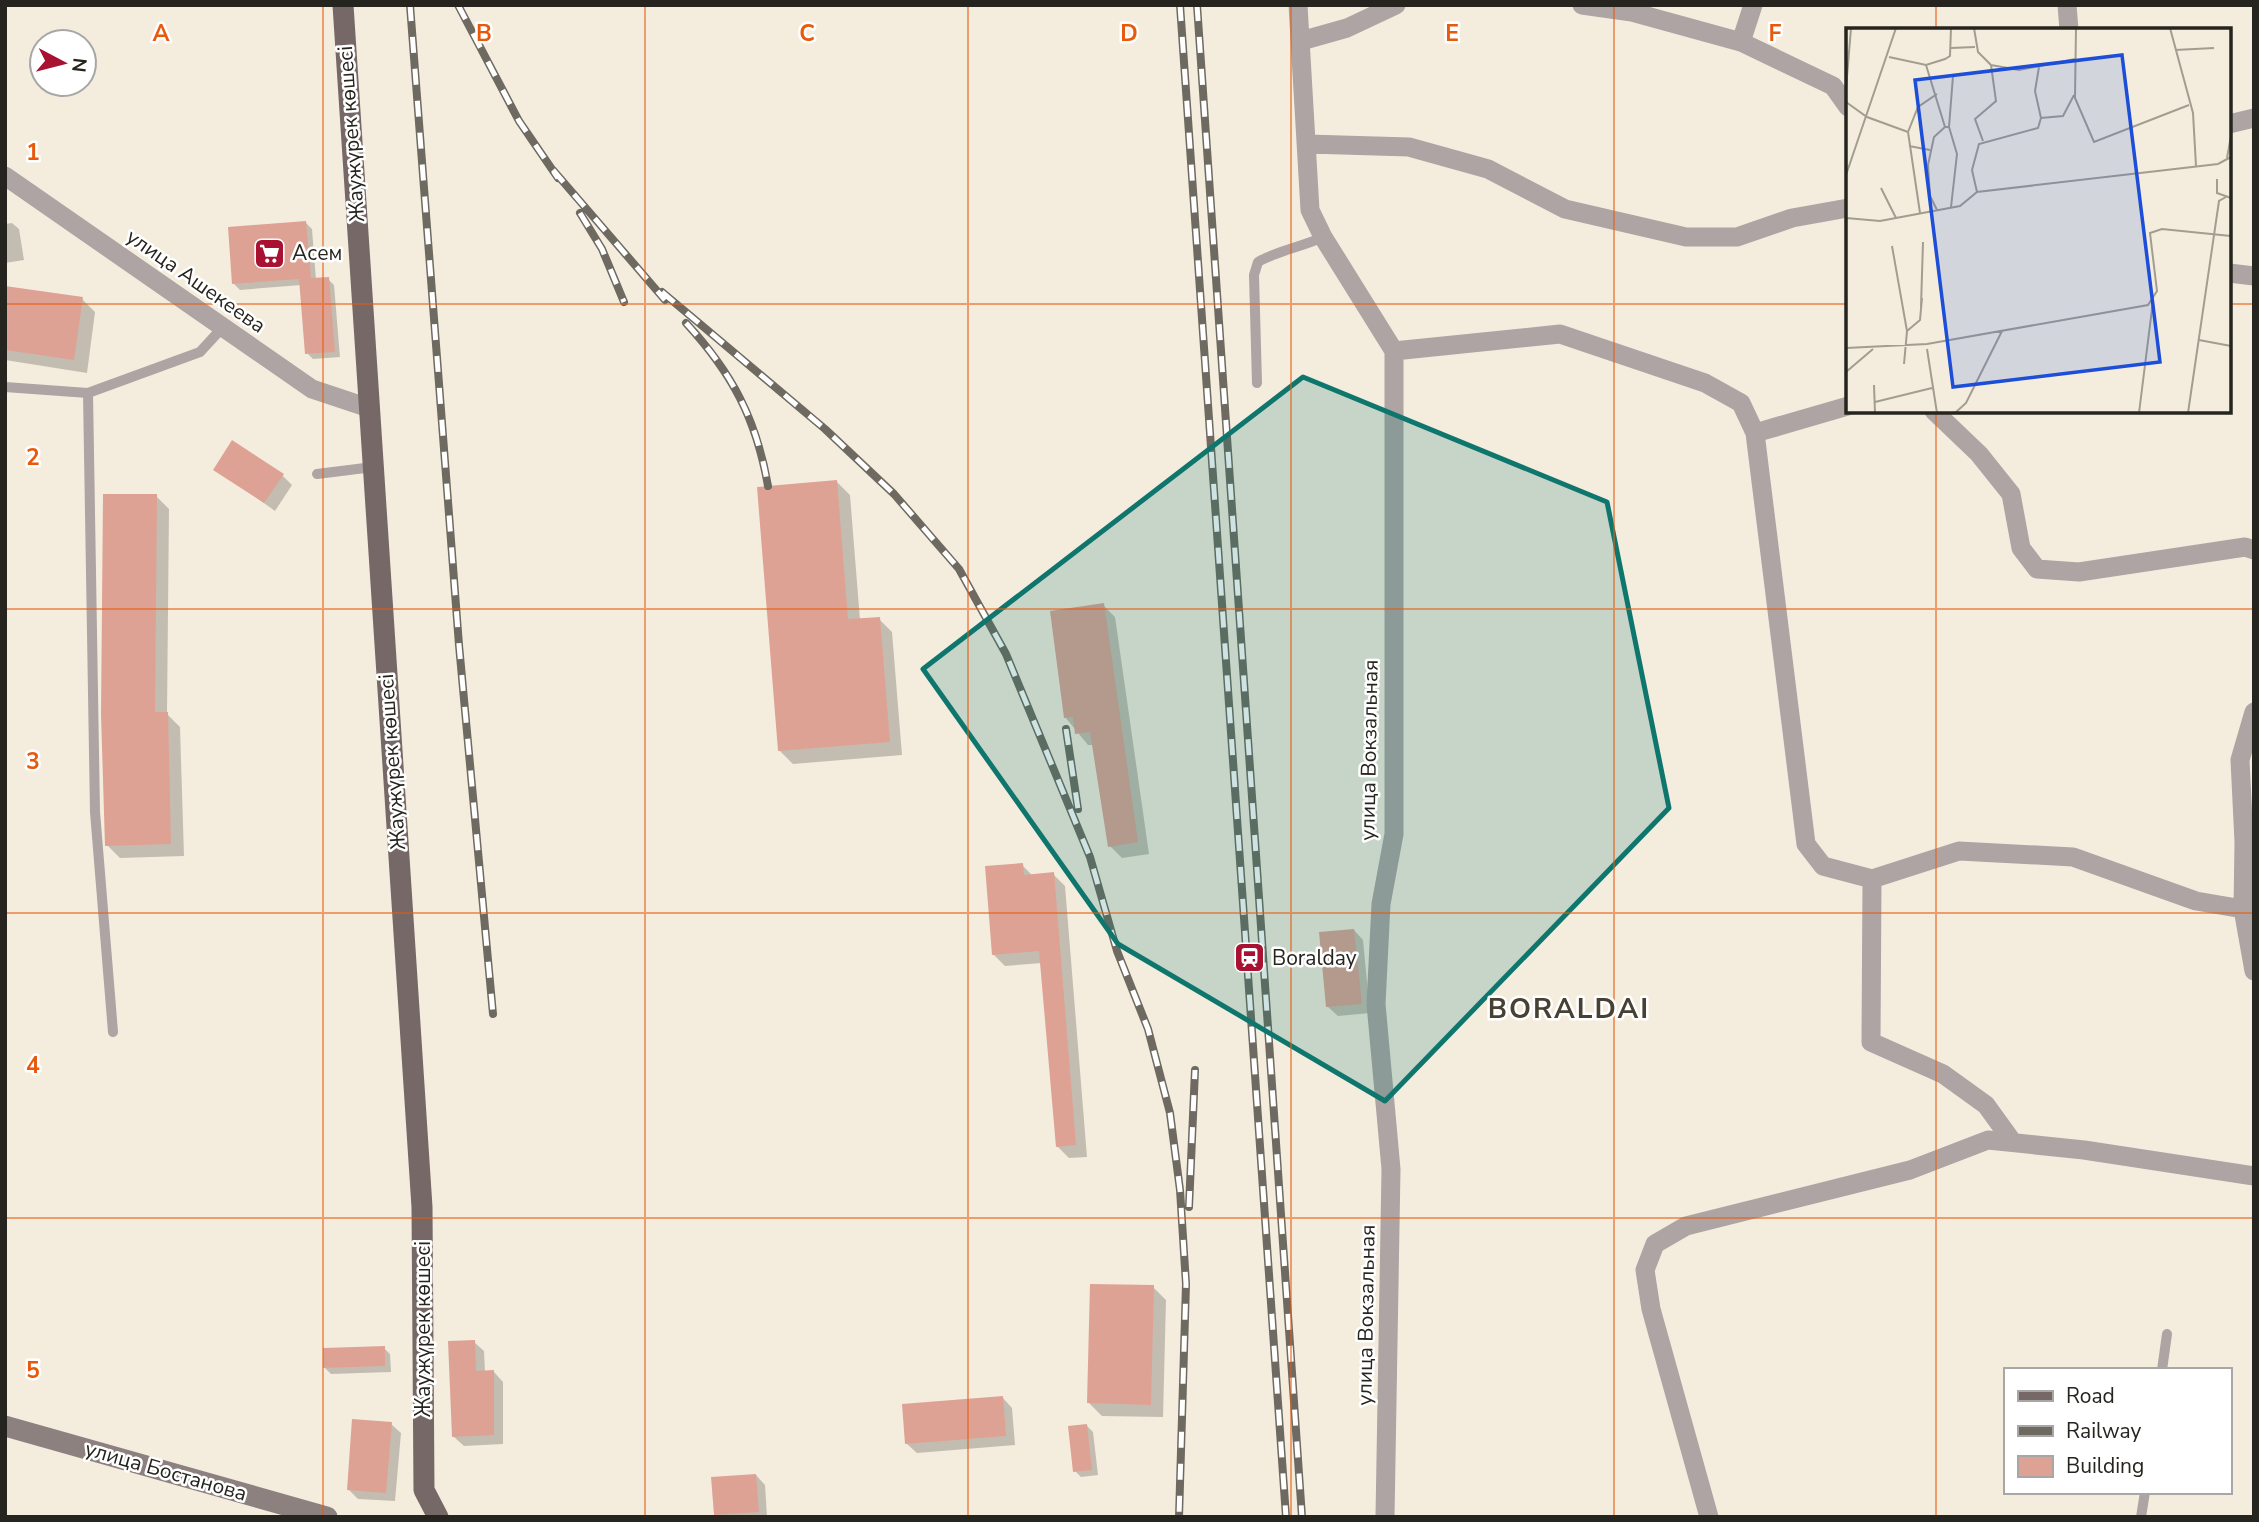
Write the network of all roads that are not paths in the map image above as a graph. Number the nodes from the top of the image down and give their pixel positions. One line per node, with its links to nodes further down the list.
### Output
1 (343, 5): 25 (main road, Жаужүрек көшесі)
2 (1298, 5): 8 (street)
3 (1396, 5): 8 (street)
4 (1582, 5): 9 (street)
5 (1753, 5): 9 (street)
6 (2067, 5): 7 (street)
7 (2069, 28)
8 (1301, 41): 13 (street)
9 (1741, 42): 10 (street)
10 (1846, 104)
11 (2254, 118): 12 (street)
12 (2231, 124)
13 (1308, 144): 15 (street); 16 (street)
14 (5, 176): 19 (street, улица Ашекеева)
15 (1846, 208)
16 (1323, 237): 20 (street); 21 (lane)
17 (2231, 273): 18 (street)
18 (2254, 276)
19 (223, 327): 23 (lane); 25 (street, улица Ашекеева)
20 (1394, 351): 27 (street); 45 (street, улица Вокзальная)
21 (1257, 383)
22 (5, 387): 23 (lane)
23 (88, 393): 35 (lane)
24 (1846, 407): 27 (street)
25 (369, 408): 28 (main road, Жаужүрек көшесі)
26 (1936, 413): 30 (street)
27 (1755, 433): 32 (street)
28 (373, 467): 29 (lane); 44 (main road, Жаужүрек көшесі)
29 (317, 474)
30 (2254, 550)
31 (2254, 712): 33 (street)
32 (1872, 879): 33 (street); 36 (street)
33 (2243, 909): 34 (street)
34 (2254, 971)
35 (113, 1032)
36 (2012, 1141): 37 (street); 46 (street)
37 (2254, 1176)
38 (2167, 1334): 39 (lane)
39 (2162, 1368)
40 (5, 1426): 42 (street, улица Бостанова)
41 (2145, 1494): 47 (lane)
42 (303, 1513): 43 (street, улица Бостанова)
43 (327, 1517)
44 (438, 1517)
45 (1385, 1517)
46 (1709, 1517)
47 (2141, 1517)

